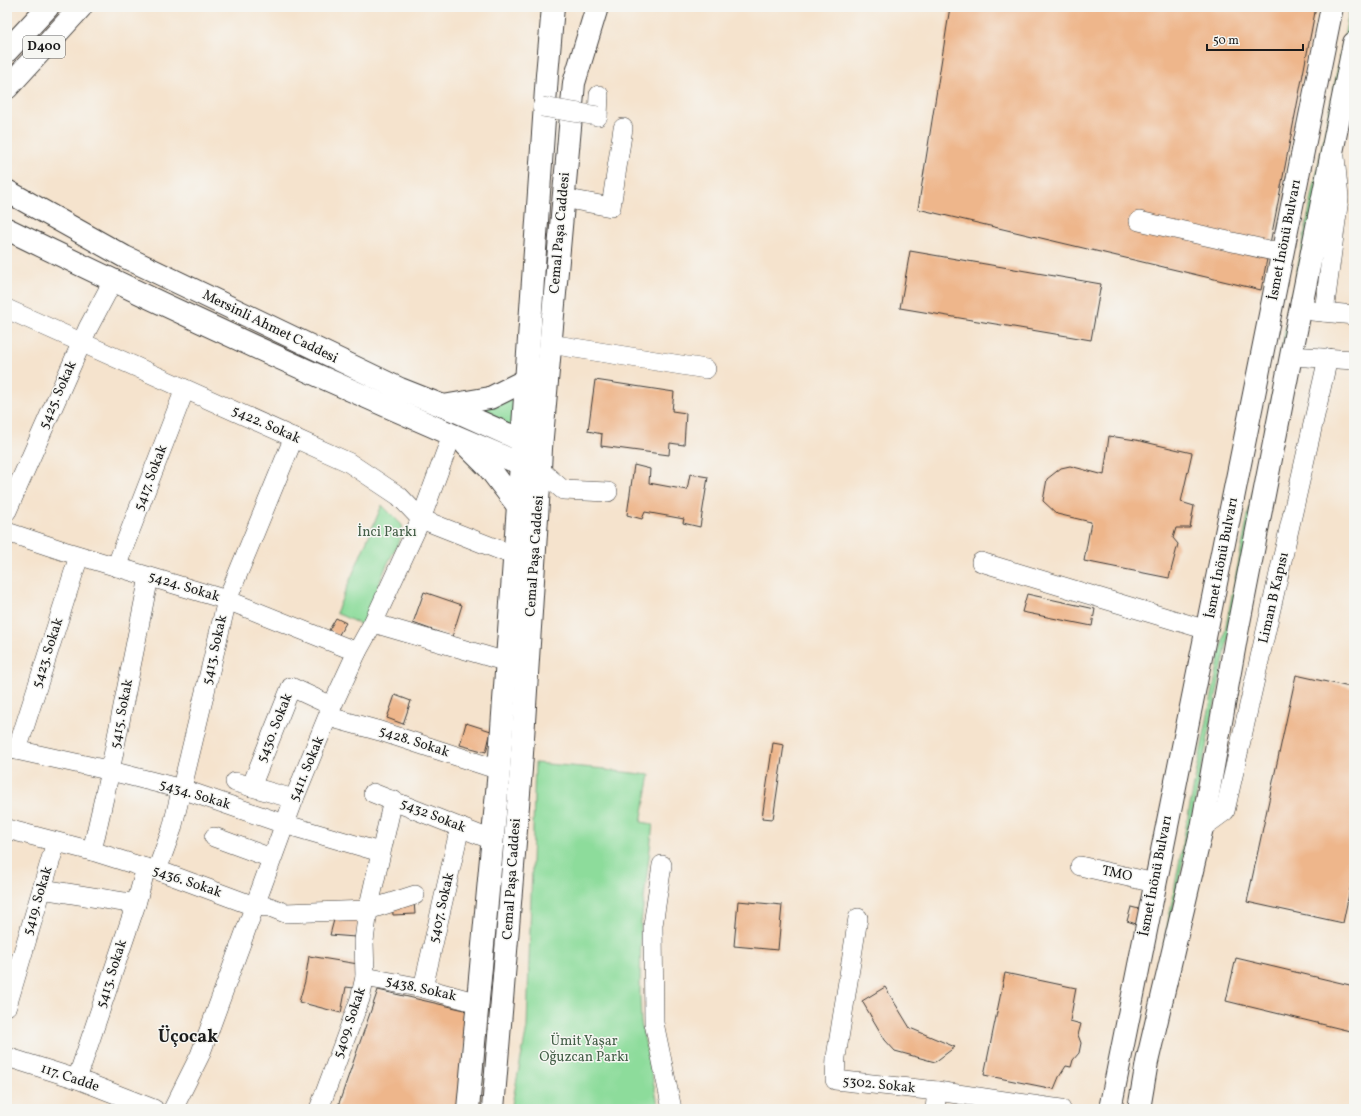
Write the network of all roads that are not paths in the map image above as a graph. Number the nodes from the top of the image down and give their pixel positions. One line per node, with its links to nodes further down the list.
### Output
1 (48, 7): 7 (main road, D400)
2 (81, 7): 9 (main road, D400)
3 (553, 7): 8 (main road, Cemal Paşa Caddesi)
4 (597, 7): 15 (main road, Cemal Paşa Caddesi)
5 (1332, 7): 18 (main road, İsmet İnönü Bulvarı)
6 (1354, 43): 12 (main road, İsmet İnönü Bulvarı)
7 (7, 51)
8 (546, 85): 10 (street, bridge); 32 (main road, Cemal Paşa Caddesi)
9 (7, 88)
10 (599, 95)
11 (623, 128): 15 (street)
12 (1333, 142): 23 (main road, İsmet İnönü Bulvarı); 24 (street)
13 (7, 183): 14 (main road, Mersinli Ahmet Caddesi)
14 (15, 195): 19 (main road, Mersinli Ahmet Caddesi)
15 (564, 198): 27 (main road, Cemal Paşa Caddesi)
16 (1139, 221): 18 (street)
17 (7, 228): 20 (main road, Mersinli Ahmet Caddesi)
18 (1282, 253): 51 (main road, İsmet İnönü Bulvarı)
19 (173, 280): 21 (main road); 34 (main road, Mersinli Ahmet Caddesi)
20 (113, 281): 21 (main road, Mersinli Ahmet Caddesi); 26 (street, 5425. Sokak)
21 (147, 296): 35 (main road, Mersinli Ahmet Caddesi)
22 (7, 309): 26 (street, 5422. Sokak)
23 (1300, 310): 24 (street); 28 (main road, İsmet İnönü Bulvarı)
24 (1324, 312): 25 (street)
25 (1354, 315)
26 (81, 342): 33 (street, 5422. Sokak); 41 (street, 5425. Sokak)
27 (550, 344): 31 (street); 37 (main road, Cemal Paşa Caddesi)
28 (1290, 356): 29 (street); 64 (main road, İsmet İnönü Bulvarı)
29 (1328, 358): 30 (street); 64 (street, Liman B Kapısı)
30 (1354, 360)
31 (706, 369)
32 (526, 380): 34 (main road); 37 (main road, Cemal Paşa Caddesi)
33 (185, 389): 36 (street, 5422. Sokak); 47 (street, 5417. Sokak)
34 (443, 406): 37 (main road, Mersinli Ahmet Caddesi)
35 (456, 436): 38 (main road, Mersinli Ahmet Caddesi); 40 (main road); 42 (street, 5411. Sokak)
36 (294, 437): 42 (street, 5422. Sokak); 49 (street, 5413. Sokak)
37 (531, 445): 38 (main road, Cemal Paşa Caddesi)
38 (531, 467): 39 (street); 40 (main road, Cemal Paşa Caddesi); 93 (main road, Cemal Paşa Caddesi)
39 (608, 492)
40 (518, 506): 45 (main road, Cemal Paşa Caddesi)
41 (7, 510)
42 (421, 519): 45 (street, 5422. Sokak); 50 (street, 5411. Sokak)
43 (7, 532): 44 (street, 5424. Sokak)
44 (79, 556): 47 (street, 5424. Sokak); 55 (street, 5423. Sokak)
45 (515, 556): 53 (main road, Cemal Paşa Caddesi)
46 (981, 562): 51 (street)
47 (116, 567): 48 (street, 5424. Sokak)
48 (149, 577): 49 (street, 5424. Sokak); 57 (street, 5415. Sokak)
49 (227, 600): 52 (street, 5424. Sokak); 58 (street, 5413. Sokak)
50 (373, 623): 52 (street, 5411. Sokak); 53 (street)
51 (1207, 630): 75 (main road, İsmet İnönü Bulvarı)
52 (357, 652): 54 (street, 5411. Sokak)
53 (507, 662): 56 (main road, Cemal Paşa Caddesi)
54 (331, 712): 56 (street, 5428. Sokak); 60 (street, 5411. Sokak); 60 (street, 5430. Sokak)
55 (12, 749): 57 (street, 5434. Sokak)
56 (499, 770): 67 (main road, Cemal Paşa Caddesi)
57 (110, 771): 58 (street, 5434. Sokak); 69 (street, 5415. Sokak)
58 (182, 789): 62 (street, 5434. Sokak); 74 (street, 5413. Sokak)
59 (373, 793): 61 (street, 5432 Sokak)
60 (294, 799): 62 (street, 5411. Sokak)
61 (393, 800): 63 (street, 5432 Sokak); 70 (street, 5409. Sokak)
62 (284, 824): 70 (street, 5434. Sokak); 71 (street, 5411. Sokak)
63 (460, 827): 67 (street, 5432 Sokak); 83 (street, 5407. Sokak)
64 (1202, 828): 97 (main road, İsmet İnönü Bulvarı)
65 (7, 829): 68 (street, 5436. Sokak)
66 (214, 838): 71 (street)
67 (492, 840): 84 (main road, Cemal Paşa Caddesi)
68 (56, 842): 69 (street, 5436. Sokak); 76 (street, 5419. Sokak)
69 (92, 851): 74 (street, 5436. Sokak)
70 (380, 852): 80 (street, 5409. Sokak)
71 (271, 858): 79 (street, 5411. Sokak)
72 (662, 865): 94 (street)
73 (1080, 866): 75 (street, TMO)
74 (152, 869): 78 (street, 5413. Sokak); 79 (street, 5436. Sokak)
75 (1155, 882): 96 (main road, İsmet İnönü Bulvarı)
76 (42, 889): 78 (street); 85 (street, 5419. Sokak)
77 (415, 895): 80 (street)
78 (136, 904): 87 (street, 5413. Sokak)
79 (254, 906): 80 (street, 5436. Sokak); 90 (street, 5411. Sokak)
80 (368, 910): 82 (street, 5409. Sokak)
81 (858, 918): 88 (street, 5302. Sokak)
82 (365, 977): 83 (street, 5438. Sokak); 91 (street, 5409. Sokak)
83 (423, 988): 84 (street, 5438. Sokak)
84 (478, 1003): 92 (main road, Cemal Paşa Caddesi)
85 (7, 1006)
86 (7, 1057): 87 (street, 117. Cadde)
87 (77, 1079): 89 (street, 117. Cadde)
88 (936, 1100): 95 (street, 5302. Sokak)
89 (154, 1109)
90 (173, 1109)
91 (319, 1109)
92 (468, 1109)
93 (493, 1109)
94 (672, 1109)
95 (1061, 1109)
96 (1110, 1109)
97 (1139, 1109)

